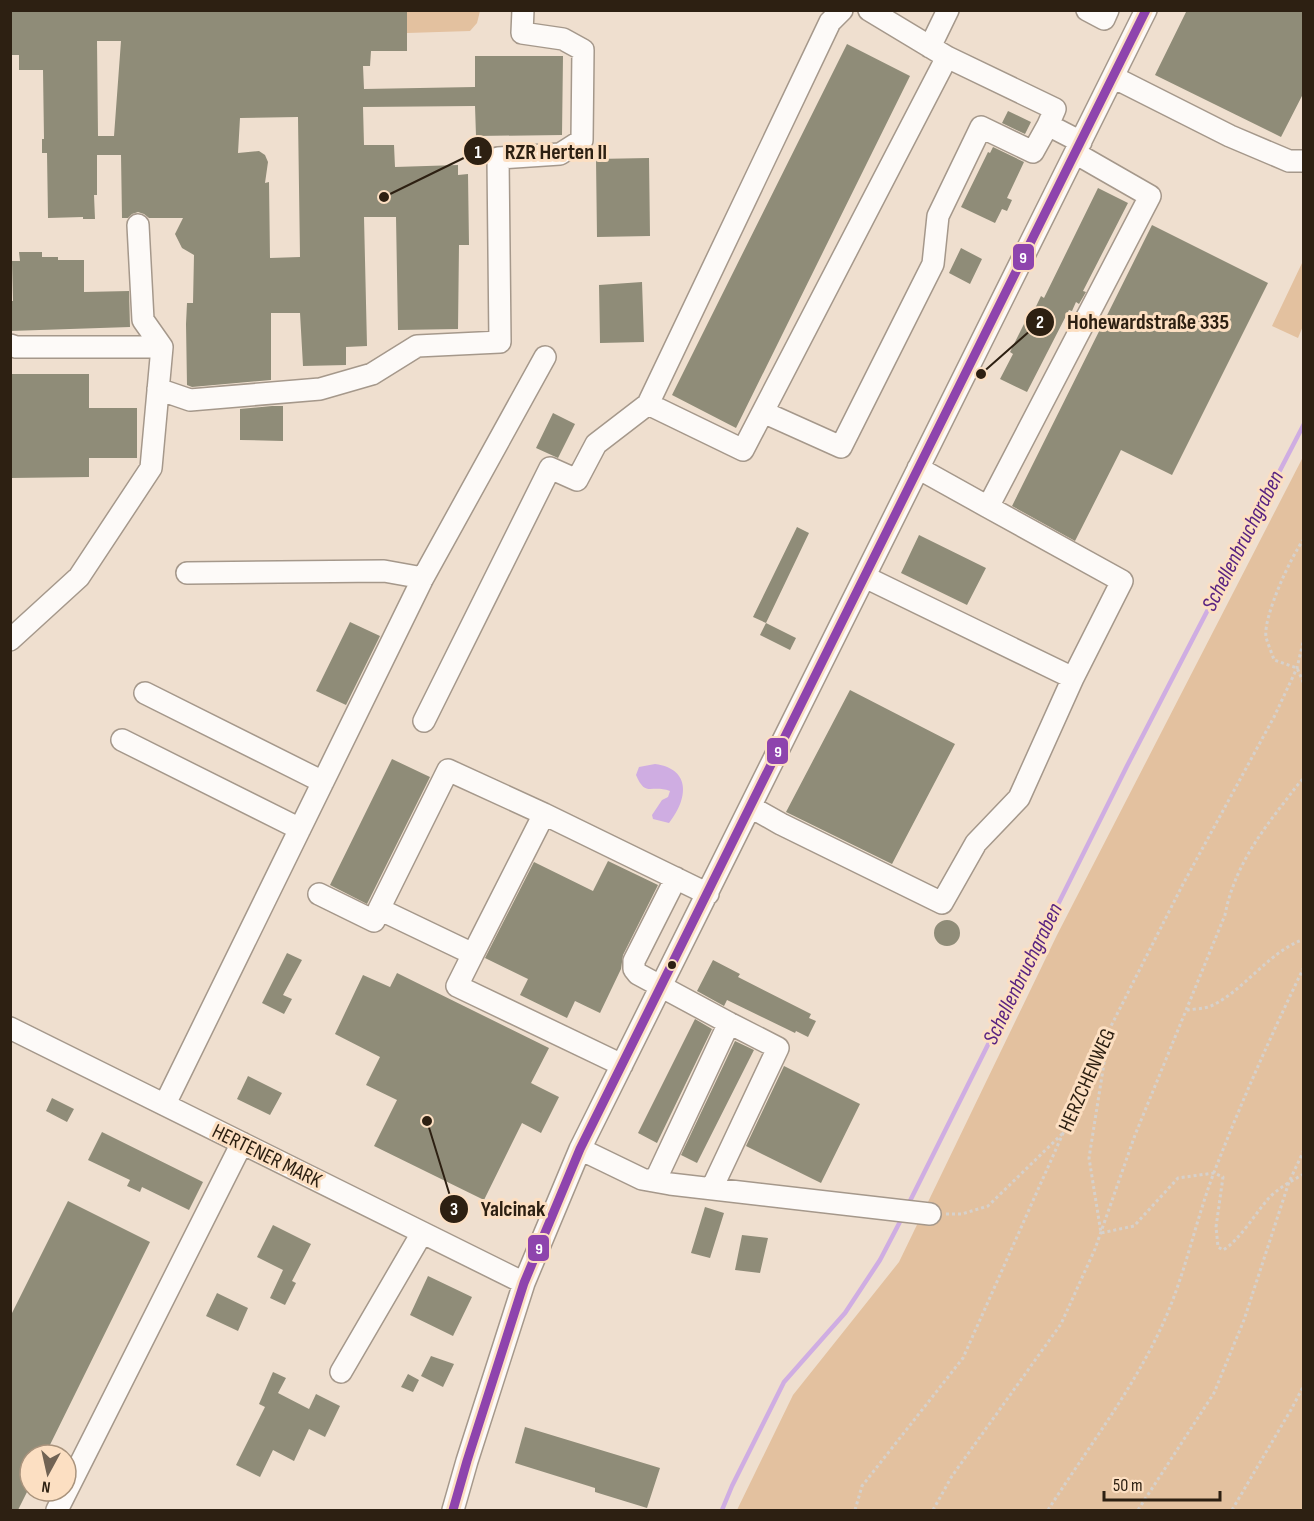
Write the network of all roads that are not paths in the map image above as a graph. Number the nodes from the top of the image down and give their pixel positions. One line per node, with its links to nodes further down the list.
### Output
1 (523, 10): 17 (street)
2 (842, 10): 18 (street)
3 (868, 10): 8 (street)
4 (948, 10): 8 (street)
5 (1087, 10): 6 (street)
6 (1108, 10)
7 (1146, 10): 9 (street)
8 (939, 52): 10 (street); 19 (street)
9 (1113, 76): 11 (street); 12 (street)
10 (1048, 125): 11 (street); 19 (street)
11 (1078, 147): 20 (street); 21 (street)
12 (1304, 161)
13 (138, 225): 15 (street)
14 (10, 345): 15 (street)
15 (162, 347): 17 (street)
16 (545, 357): 24 (street)
17 (158, 389): 25 (street)
18 (648, 404): 19 (street); 28 (street)
19 (762, 412)
20 (918, 468): 21 (street); 23 (street)
21 (988, 507): 26 (street)
22 (187, 573): 24 (street)
23 (865, 577): 26 (street); 31 (street)
24 (423, 578): 30 (street)
25 (10, 640)
26 (1073, 678): 31 (street)
27 (145, 693): 30 (street)
28 (424, 721)
29 (122, 740): 33 (street)
30 (323, 782): 33 (street)
31 (751, 807): 36 (street)
32 (544, 814): 34 (street); 37 (street); 38 (street)
33 (300, 829): 43 (street)
34 (676, 878): 36 (street); 39 (street)
35 (319, 894): 37 (street)
36 (708, 894): 39 (street)
37 (380, 909): 38 (street)
38 (473, 954): 42 (street)
39 (662, 987): 40 (street); 42 (street)
40 (729, 1023): 46 (street); 47 (street)
41 (10, 1028): 43 (street, HERTENER MARK)
42 (622, 1065): 45 (street)
43 (165, 1104): 44 (street, HERTENER MARK)
44 (242, 1143): 49 (street, HERTENER MARK); 52 (street)
45 (580, 1149): 46 (street); 50 (street)
46 (654, 1181): 47 (street)
47 (712, 1188): 48 (street)
48 (930, 1214)
49 (422, 1233): 50 (street, HERTENER MARK); 51 (street)
50 (524, 1283): 53 (street)
51 (340, 1372)
52 (57, 1510)
53 (453, 1510)

